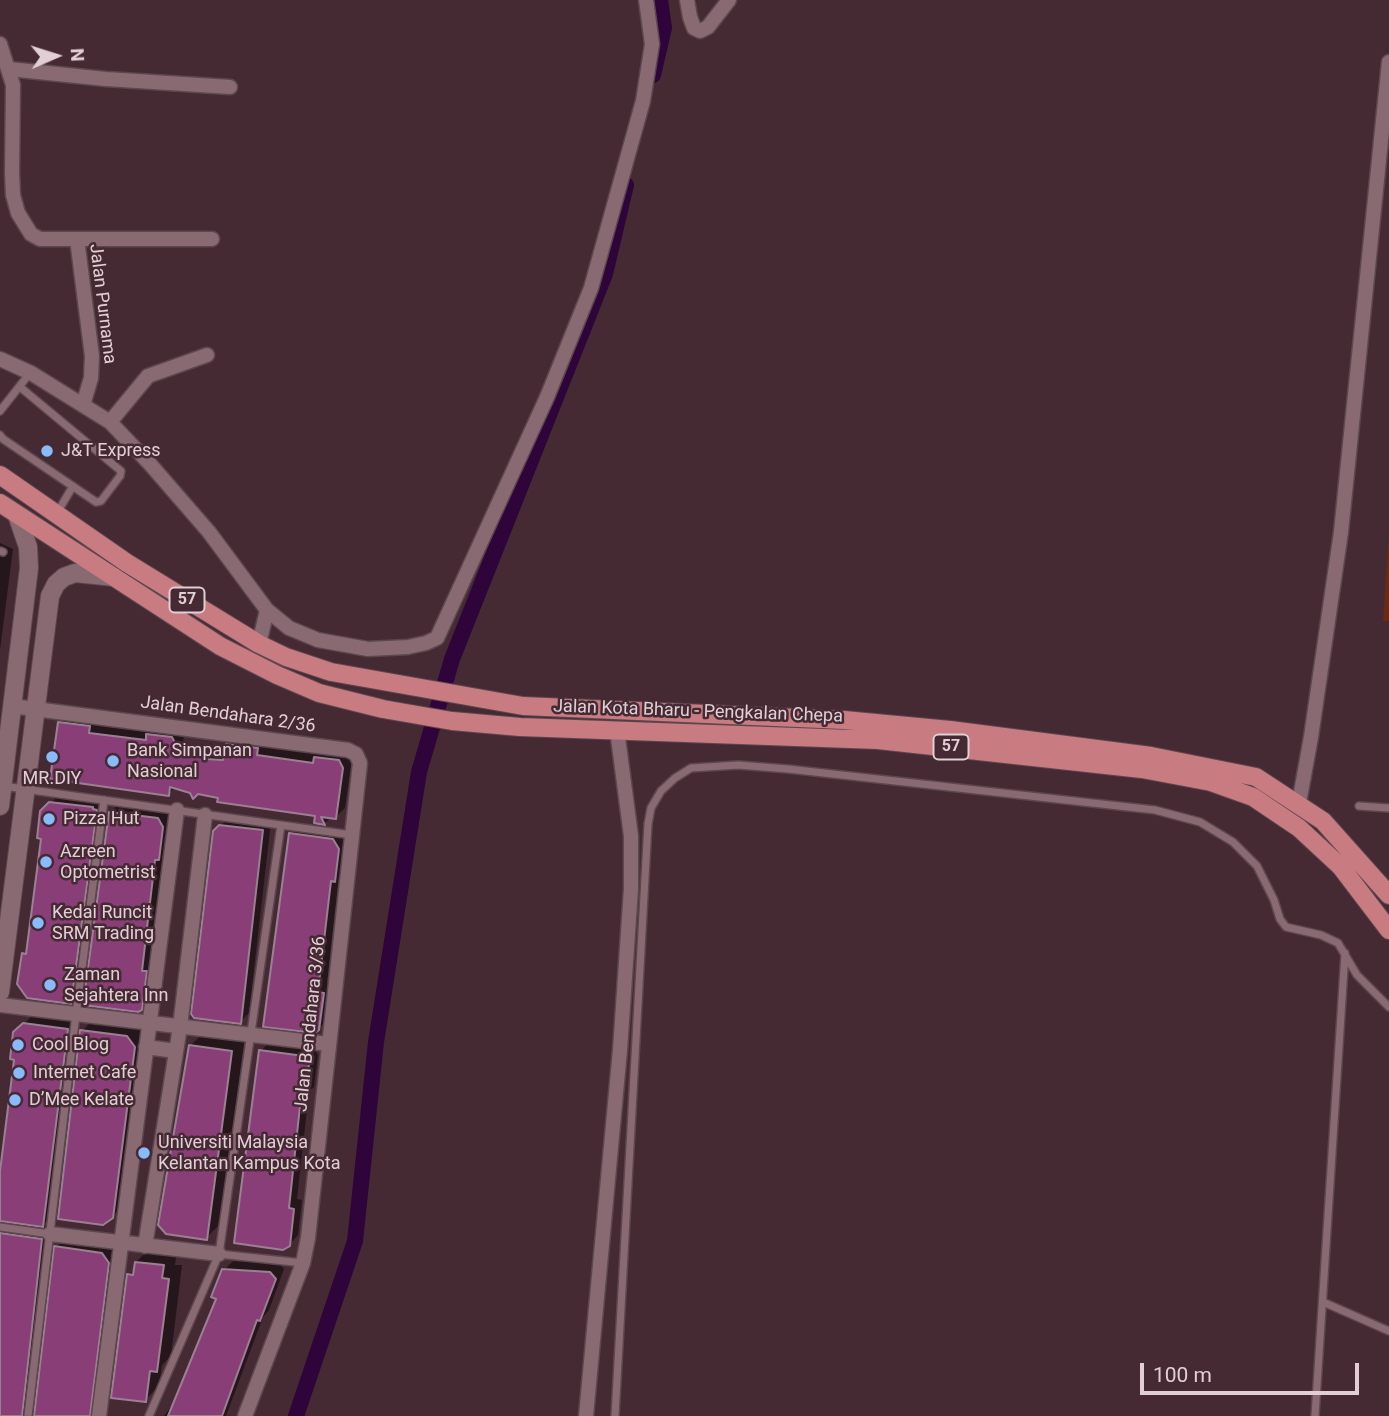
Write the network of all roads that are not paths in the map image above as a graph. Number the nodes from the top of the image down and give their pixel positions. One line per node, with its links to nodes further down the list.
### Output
1 (646, 0): 24 (street)
2 (687, 0): 3 (street)
3 (729, 0)
4 (0, 44): 6 (street, Jalan Purnama)
5 (1389, 62): 32 (street)
6 (9, 69): 7 (street); 8 (street, Jalan Purnama)
7 (230, 87)
8 (77, 239): 9 (street); 14 (street, Jalan Purnama)
9 (212, 239)
10 (207, 355): 16 (street)
11 (0, 359): 12 (street)
12 (31, 373): 13 (lane); 14 (street)
13 (20, 387): 15 (lane); 19 (lane)
14 (83, 405): 16 (street)
15 (0, 411)
16 (110, 422): 24 (street)
17 (0, 435): 19 (lane)
18 (0, 475): 21 (main road, Jalan Kota Bharu - Pengkalan Chepa / 57)
19 (73, 486): 21 (lane)
20 (0, 503): 22 (main road, Jalan Kota Bharu - Pengkalan Chepa / 57)
21 (57, 513): 25 (main road, Jalan Kota Bharu - Pengkalan Chepa / 57)
22 (17, 515): 23 (main road, Jalan Kota Bharu - Pengkalan Chepa / 57); 26 (street)
23 (114, 577): 27 (street); 28 (main road, Jalan Kota Bharu - Pengkalan Chepa / 57)
24 (267, 610): 25 (street)
25 (259, 644): 32 (main road, Jalan Kota Bharu - Pengkalan Chepa / 57)
26 (12, 706): 27 (street, Jalan Bendahara 2/36); 29 (street)
27 (34, 709): 30 (street); 39 (street, Jalan Bendahara 2/36)
28 (617, 730): 41 (main road, Jalan Kota Bharu - Pengkalan Chepa / 57); 65 (street)
29 (2, 786): 30 (lane); 33 (street)
30 (24, 789): 31 (lane); 43 (street)
31 (104, 800): 36 (lane); 46 (lane)
32 (1299, 803): 40 (main road, Jalan Kota Bharu - Pengkalan Chepa / 57)
33 (0, 806)
34 (1359, 806): 35 (lane)
35 (1389, 808)
36 (177, 810): 37 (lane); 47 (street)
37 (205, 814): 38 (lane); 48 (street)
38 (281, 825): 39 (lane); 49 (lane)
39 (352, 835): 50 (street, Jalan Bendahara 3/36)
40 (1389, 895)
41 (1389, 930)
42 (1345, 952): 45 (lane); 59 (lane); 66 (lane)
43 (0, 992)
44 (0, 1005): 46 (street)
45 (1389, 1007)
46 (76, 1014): 47 (street); 54 (lane)
47 (149, 1023): 48 (street); 51 (street)
48 (180, 1027): 49 (street); 52 (street)
49 (252, 1035): 50 (street); 57 (lane)
50 (328, 1044): 58 (street, Jalan Bendahara 3/36)
51 (146, 1047): 52 (street); 55 (street)
52 (176, 1051): 56 (street)
53 (0, 1227): 54 (lane)
54 (50, 1234): 55 (street); 61 (lane)
55 (120, 1242): 56 (street); 62 (street)
56 (145, 1245): 57 (street)
57 (219, 1255): 58 (lane); 63 (lane)
58 (303, 1263): 64 (street, Jalan Bendahara 3/36)
59 (1323, 1302): 60 (lane); 67 (lane)
60 (1389, 1331)
61 (28, 1416)
62 (99, 1416)
63 (149, 1416)
64 (245, 1416)
65 (586, 1416)
66 (615, 1416)
67 (1315, 1416)

